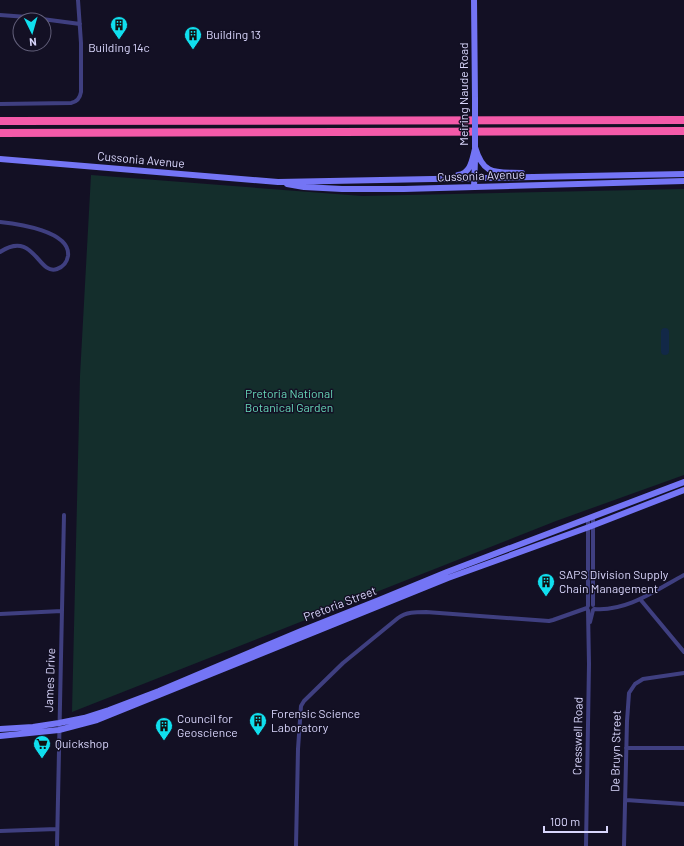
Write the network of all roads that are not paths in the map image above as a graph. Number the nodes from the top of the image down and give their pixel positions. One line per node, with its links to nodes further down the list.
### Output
1 (78, 0): 4 (street)
2 (474, 0): 12 (main road, Meiring Naude Road, bridge)
3 (0, 15): 4 (street)
4 (80, 24): 5 (street)
5 (0, 104)
6 (684, 119): 7 (highway)
7 (0, 121)
8 (453, 131): 9 (highway); 10 (highway); 11 (highway)
9 (684, 131)
10 (0, 133)
11 (684, 136)
12 (475, 147): 15 (main road); 16 (main road, Meiring Naude Road); 17 (main road)
13 (0, 159): 19 (main road, Cussonia Avenue)
14 (684, 174): 15 (main road, Cussonia Avenue)
15 (539, 176): 16 (main road, Cussonia Avenue)
16 (474, 177): 17 (main road, Cussonia Avenue); 20 (main road, Meiring Naude Road)
17 (440, 178): 19 (main road, Cussonia Avenue)
18 (684, 181): 20 (main road, Cussonia Avenue)
19 (279, 182): 20 (main road, Cussonia Avenue)
20 (474, 187)
21 (0, 222): 22 (street)
22 (0, 252)
23 (684, 482): 26 (main road, Pretoria Street)
24 (684, 490): 27 (main road, Pretoria Street)
25 (64, 516): 31 (street, James Drive)
26 (590, 517): 27 (street, Cresswell Road); 35 (main road, Pretoria Street)
27 (591, 526): 30 (street, Cresswell Road); 37 (main road, Pretoria Street)
28 (684, 575): 29 (street)
29 (640, 599): 30 (street); 33 (street)
30 (591, 608): 46 (street); 47 (street, Cresswell Road)
31 (62, 611): 32 (street); 35 (street, James Drive)
32 (0, 614)
33 (684, 652)
34 (684, 673): 39 (street, De Bruyn Street)
35 (59, 723): 36 (main road, Pretoria Street); 37 (street, James Drive)
36 (0, 729)
37 (59, 730): 38 (main road, Pretoria Street); 43 (street, James Drive)
38 (0, 736)
39 (626, 748): 40 (street); 41 (street, De Bruyn Street)
40 (684, 748)
41 (626, 800): 42 (street); 48 (street, De Bruyn Street)
42 (684, 804)
43 (57, 829): 44 (street); 45 (street, James Drive)
44 (0, 831)
45 (57, 846)
46 (296, 846)
47 (586, 846)
48 (624, 846)

